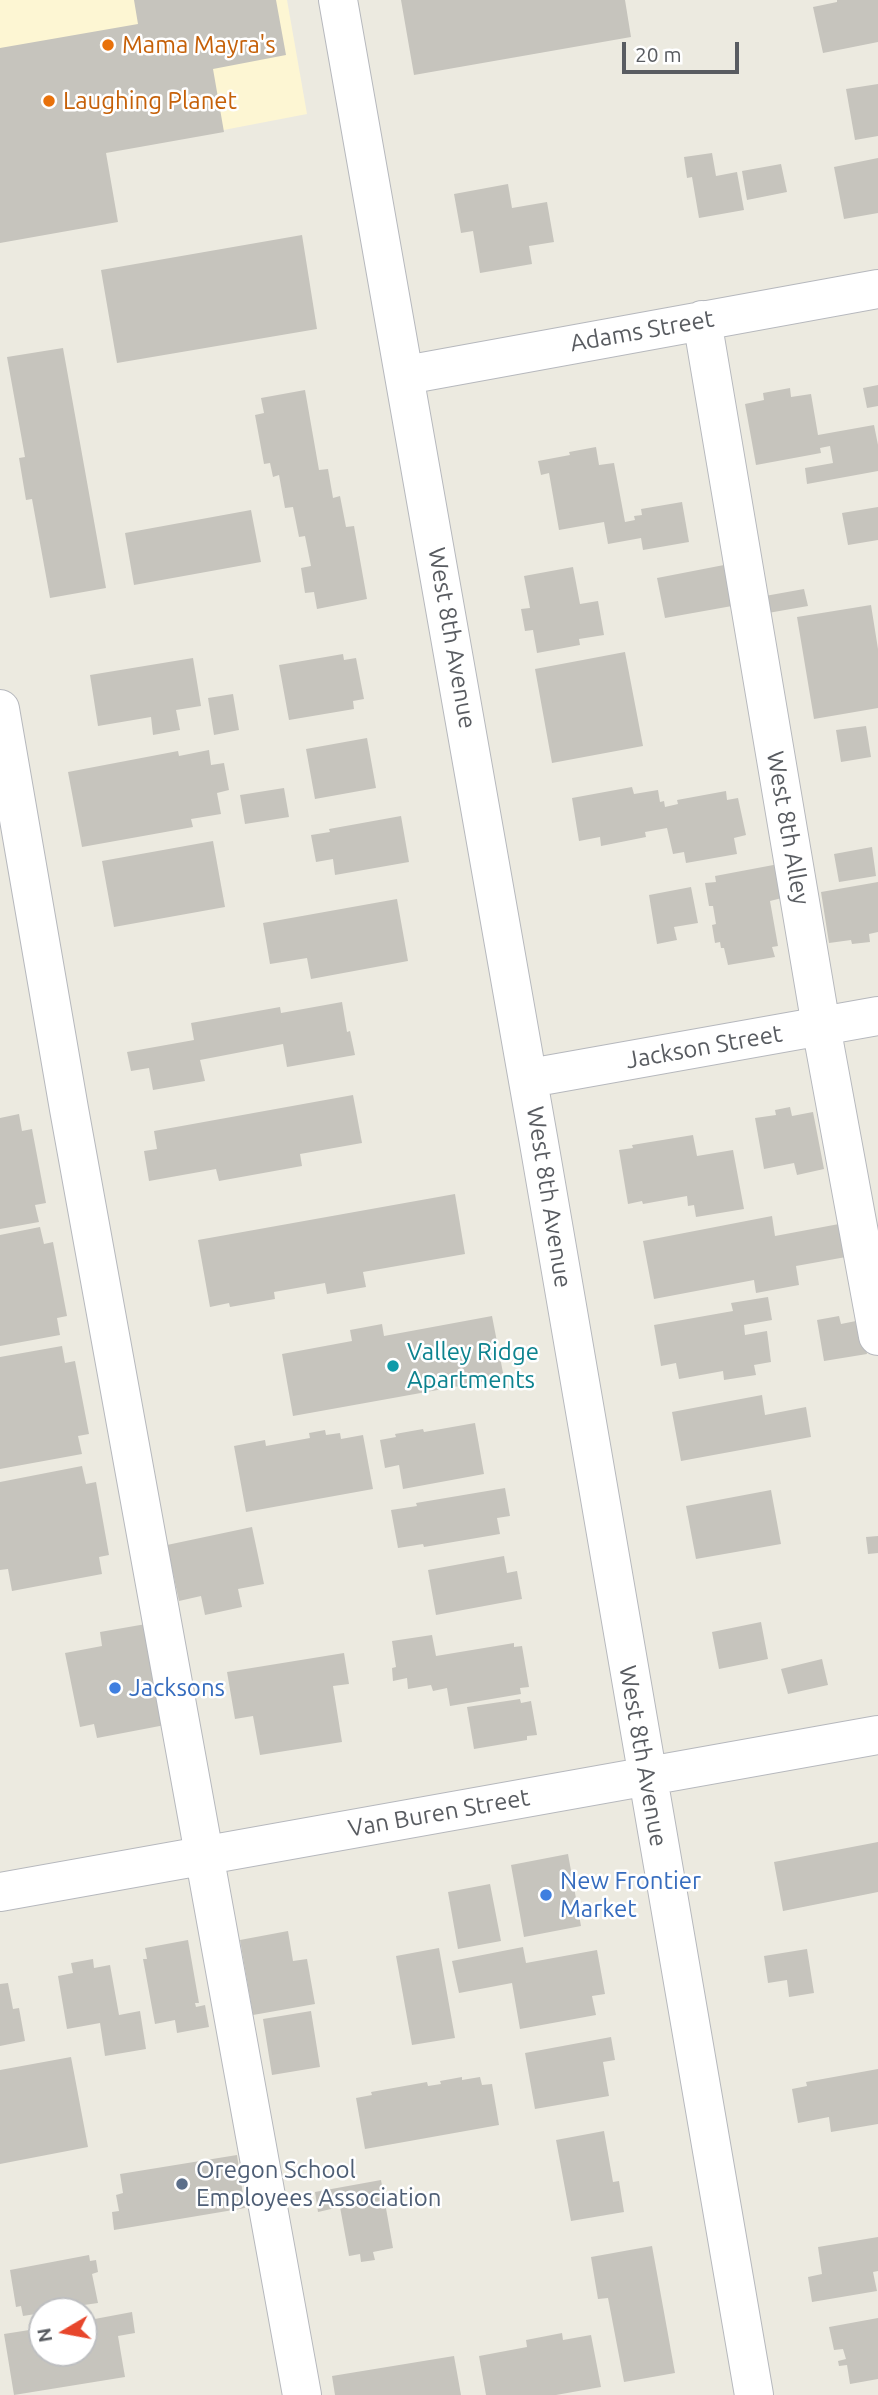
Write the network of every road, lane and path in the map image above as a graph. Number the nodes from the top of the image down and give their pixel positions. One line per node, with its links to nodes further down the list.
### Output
1 (338, 0): 4 (street, West 8th Avenue)
2 (878, 289): 3 (street, Adams Street)
3 (702, 320): 4 (street, Adams Street); 7 (street, West 8th Alley)
4 (407, 375): 8 (street, West 8th Avenue)
5 (0, 709): 12 (street)
6 (878, 1016): 7 (street, Jackson Street)
7 (821, 1026): 8 (street, Jackson Street); 9 (street, West 8th Alley)
8 (530, 1078): 11 (street, West 8th Avenue)
9 (878, 1336)
10 (878, 1735): 11 (street, Van Buren Street)
11 (646, 1776): 12 (street, Van Buren Street); 15 (street, West 8th Avenue)
12 (204, 1856): 13 (street, Van Buren Street); 14 (street)
13 (0, 1892)
14 (302, 2395)
15 (754, 2395)

